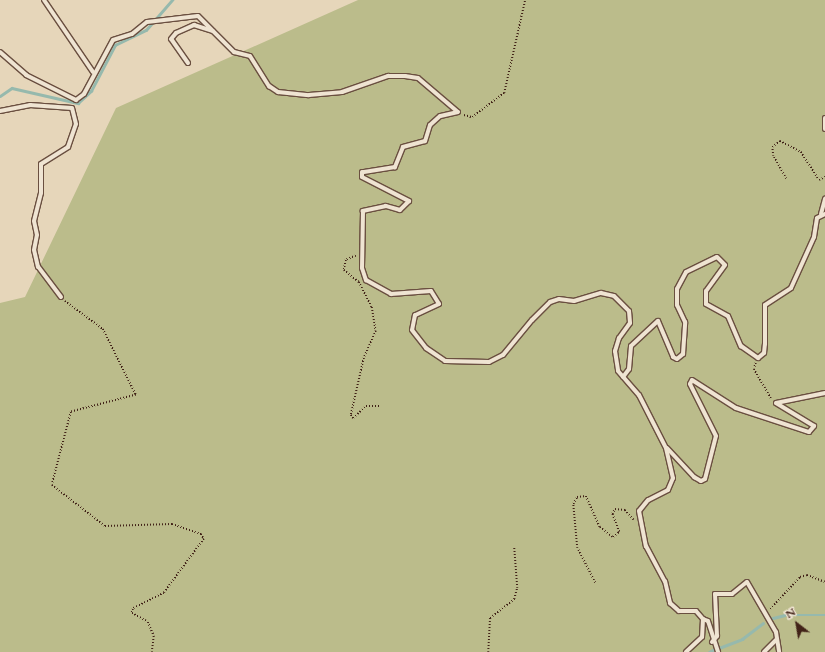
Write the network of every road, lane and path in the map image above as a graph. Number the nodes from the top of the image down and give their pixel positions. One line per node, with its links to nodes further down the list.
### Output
1 (44, 0): 6 (lane)
2 (524, 0): 10 (path)
3 (214, 31): 5 (lane); 6 (lane); 10 (lane)
4 (0, 52): 7 (lane)
5 (188, 62)
6 (93, 72): 7 (lane)
7 (76, 100): 8 (lane)
8 (72, 108): 9 (lane); 18 (lane)
9 (0, 111)
10 (458, 112): 17 (lane)
11 (825, 118): 12 (lane)
12 (825, 129)
13 (825, 177): 14 (path)
14 (786, 179)
15 (825, 199): 16 (lane)
16 (823, 214): 19 (lane)
17 (362, 254): 20 (lane); 23 (path)
18 (61, 296): 33 (path)
19 (758, 358): 20 (lane); 22 (path)
20 (623, 377): 24 (lane)
21 (825, 393): 22 (lane)
22 (776, 403): 24 (lane)
23 (381, 406)
24 (666, 448): 25 (lane)
25 (643, 528): 28 (path); 30 (lane)
26 (514, 548): 34 (path)
27 (825, 582): 29 (path)
28 (596, 583)
29 (766, 613): 31 (lane); 32 (lane)
30 (703, 619): 32 (lane); 35 (lane)
31 (778, 639): 37 (lane); 38 (lane)
32 (712, 642): 36 (lane)
33 (152, 652)
34 (488, 652)
35 (686, 652)
36 (718, 652)
37 (764, 652)
38 (778, 652)

